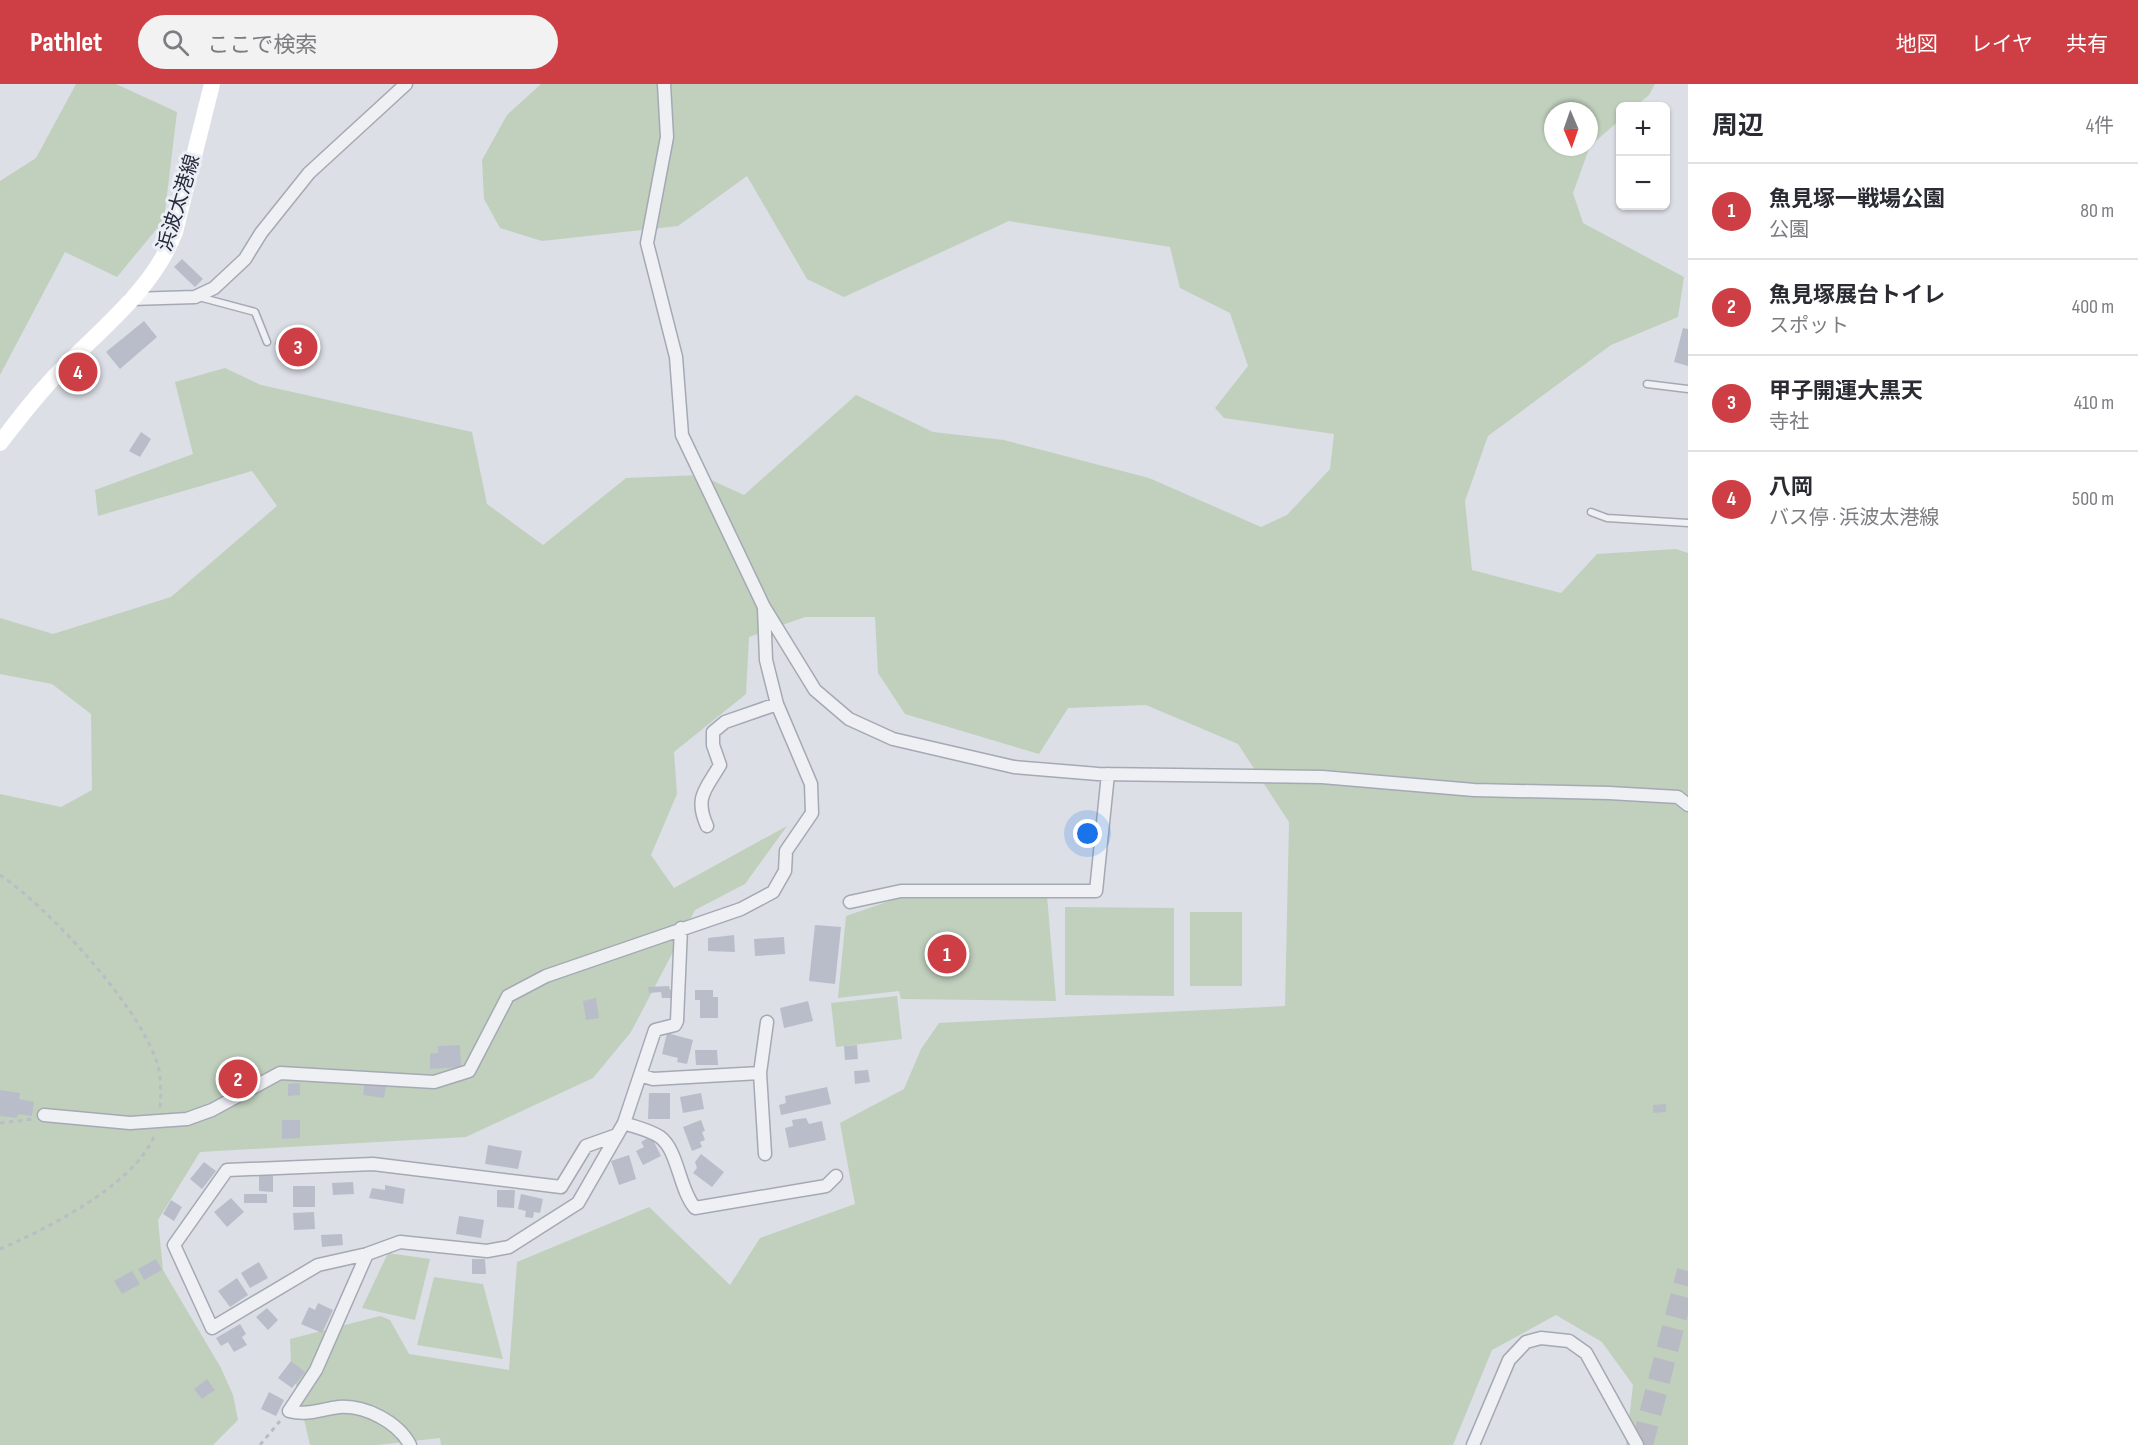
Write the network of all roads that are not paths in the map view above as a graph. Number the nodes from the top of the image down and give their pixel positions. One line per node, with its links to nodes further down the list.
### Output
1 (212, 84): 5 (main road, 浜波太港線)
2 (406, 84): 4 (street)
3 (664, 84): 12 (street)
4 (195, 297): 5 (street); 6 (lane)
5 (131, 299): 9 (main road, 浜波太港線)
6 (267, 342)
7 (1647, 384): 8 (lane)
8 (1688, 389)
9 (0, 443)
10 (1591, 512): 11 (lane)
11 (1688, 523)
12 (764, 607): 13 (street); 14 (street)
13 (777, 704): 16 (street); 18 (street)
14 (1108, 774): 15 (street); 17 (street)
15 (1688, 805)
16 (707, 825)
17 (850, 902)
18 (681, 928): 21 (street); 22 (street)
19 (767, 1022): 20 (street)
20 (760, 1073): 21 (street); 25 (street)
21 (640, 1075): 23 (street)
22 (44, 1115)
23 (624, 1123): 24 (street); 26 (street)
24 (617, 1135): 27 (street); 27 (street)
25 (765, 1154)
26 (836, 1176)
27 (367, 1254): 28 (street)
28 (410, 1445)
29 (1473, 1445): 30 (street)
30 (1636, 1445)

